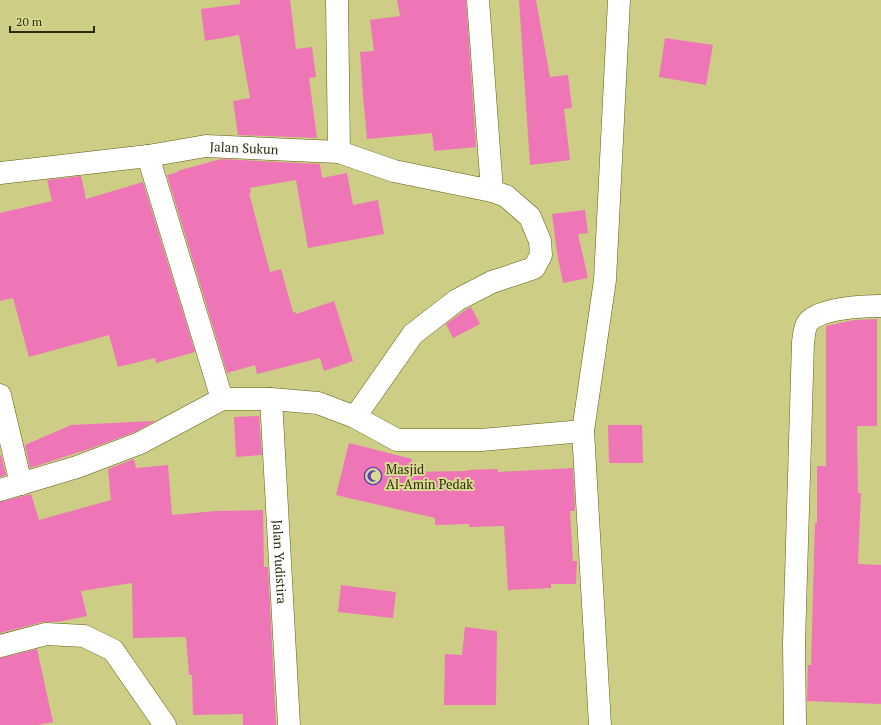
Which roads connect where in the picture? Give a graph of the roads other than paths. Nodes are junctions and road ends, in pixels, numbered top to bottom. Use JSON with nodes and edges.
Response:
{"nodes":[{"id":1,"x":336,"y":0,"type":"edge"},
{"id":2,"x":478,"y":0,"type":"edge"},
{"id":3,"x":619,"y":0,"type":"edge"},
{"id":4,"x":339,"y":152,"type":"junction"},
{"id":5,"x":148,"y":156,"type":"junction"},
{"id":6,"x":0,"y":173,"type":"edge"},
{"id":7,"x":492,"y":191,"type":"junction"},
{"id":8,"x":881,"y":306,"type":"edge"},
{"id":9,"x":0,"y":395,"type":"edge"},
{"id":10,"x":222,"y":399,"type":"junction"},
{"id":11,"x":271,"y":400,"type":"junction"},
{"id":12,"x":355,"y":417,"type":"junction"},
{"id":13,"x":583,"y":431,"type":"junction"},
{"id":14,"x":21,"y":484,"type":"junction"},
{"id":15,"x":0,"y":490,"type":"edge"},
{"id":16,"x":0,"y":646,"type":"edge"},
{"id":17,"x":165,"y":725,"type":"edge"},
{"id":18,"x":289,"y":725,"type":"edge"},
{"id":19,"x":600,"y":725,"type":"edge"},
{"id":20,"x":795,"y":725,"type":"edge"}],
"edges":[{"from":1,"to":4,"type":"street"},
{"from":2,"to":7,"type":"street"},
{"from":3,"to":13,"type":"street"},
{"from":4,"to":5,"type":"street","name":"Jalan Sukun"},
{"from":4,"to":7,"type":"street","name":"Jalan Sukun"},
{"from":5,"to":6,"type":"street","name":"Jalan Sukun"},
{"from":5,"to":10,"type":"street"},
{"from":7,"to":12,"type":"street","name":"Jalan Sukun"},
{"from":8,"to":20,"type":"street"},
{"from":9,"to":14,"type":"street"},
{"from":10,"to":11,"type":"street"},
{"from":10,"to":14,"type":"street"},
{"from":11,"to":12,"type":"street"},
{"from":11,"to":18,"type":"street","name":"Jalan Yudistira"},
{"from":12,"to":13,"type":"street"},
{"from":13,"to":19,"type":"street"},
{"from":14,"to":15,"type":"street"},
{"from":16,"to":17,"type":"street"}]}
